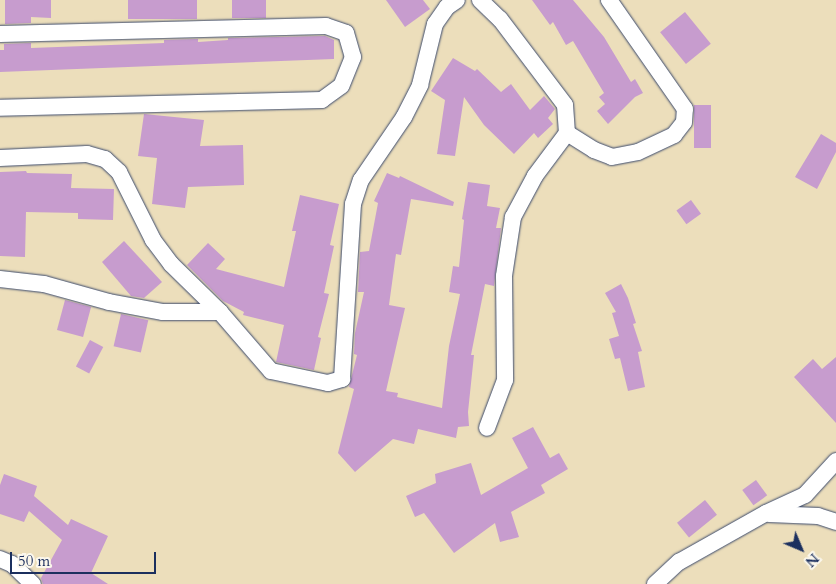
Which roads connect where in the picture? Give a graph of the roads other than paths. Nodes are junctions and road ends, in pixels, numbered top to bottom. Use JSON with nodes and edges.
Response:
{"nodes":[{"id":1,"x":457,"y":0,"type":"edge"},
{"id":2,"x":480,"y":0,"type":"edge"},
{"id":3,"x":609,"y":0,"type":"edge"},
{"id":4,"x":0,"y":34,"type":"edge"},
{"id":5,"x":0,"y":108,"type":"edge"},
{"id":6,"x":566,"y":133,"type":"junction"},
{"id":7,"x":0,"y":158,"type":"edge"},
{"id":8,"x":0,"y":279,"type":"edge"},
{"id":9,"x":220,"y":312,"type":"junction"},
{"id":10,"x":487,"y":428,"type":"dead end"},
{"id":11,"x":836,"y":461,"type":"edge"},
{"id":12,"x":766,"y":514,"type":"junction"},
{"id":13,"x":836,"y":522,"type":"edge"},
{"id":14,"x":0,"y":559,"type":"edge"},
{"id":15,"x":33,"y":584,"type":"edge"},
{"id":16,"x":656,"y":584,"type":"edge"}],
"edges":[{"from":1,"to":9,"type":"street"},
{"from":2,"to":6,"type":"street"},
{"from":3,"to":6,"type":"street"},
{"from":4,"to":5,"type":"street"},
{"from":6,"to":10,"type":"street"},
{"from":7,"to":9,"type":"street"},
{"from":8,"to":9,"type":"street"},
{"from":11,"to":12,"type":"street"},
{"from":12,"to":13,"type":"street"},
{"from":12,"to":16,"type":"street"},
{"from":14,"to":15,"type":"street"}]}
